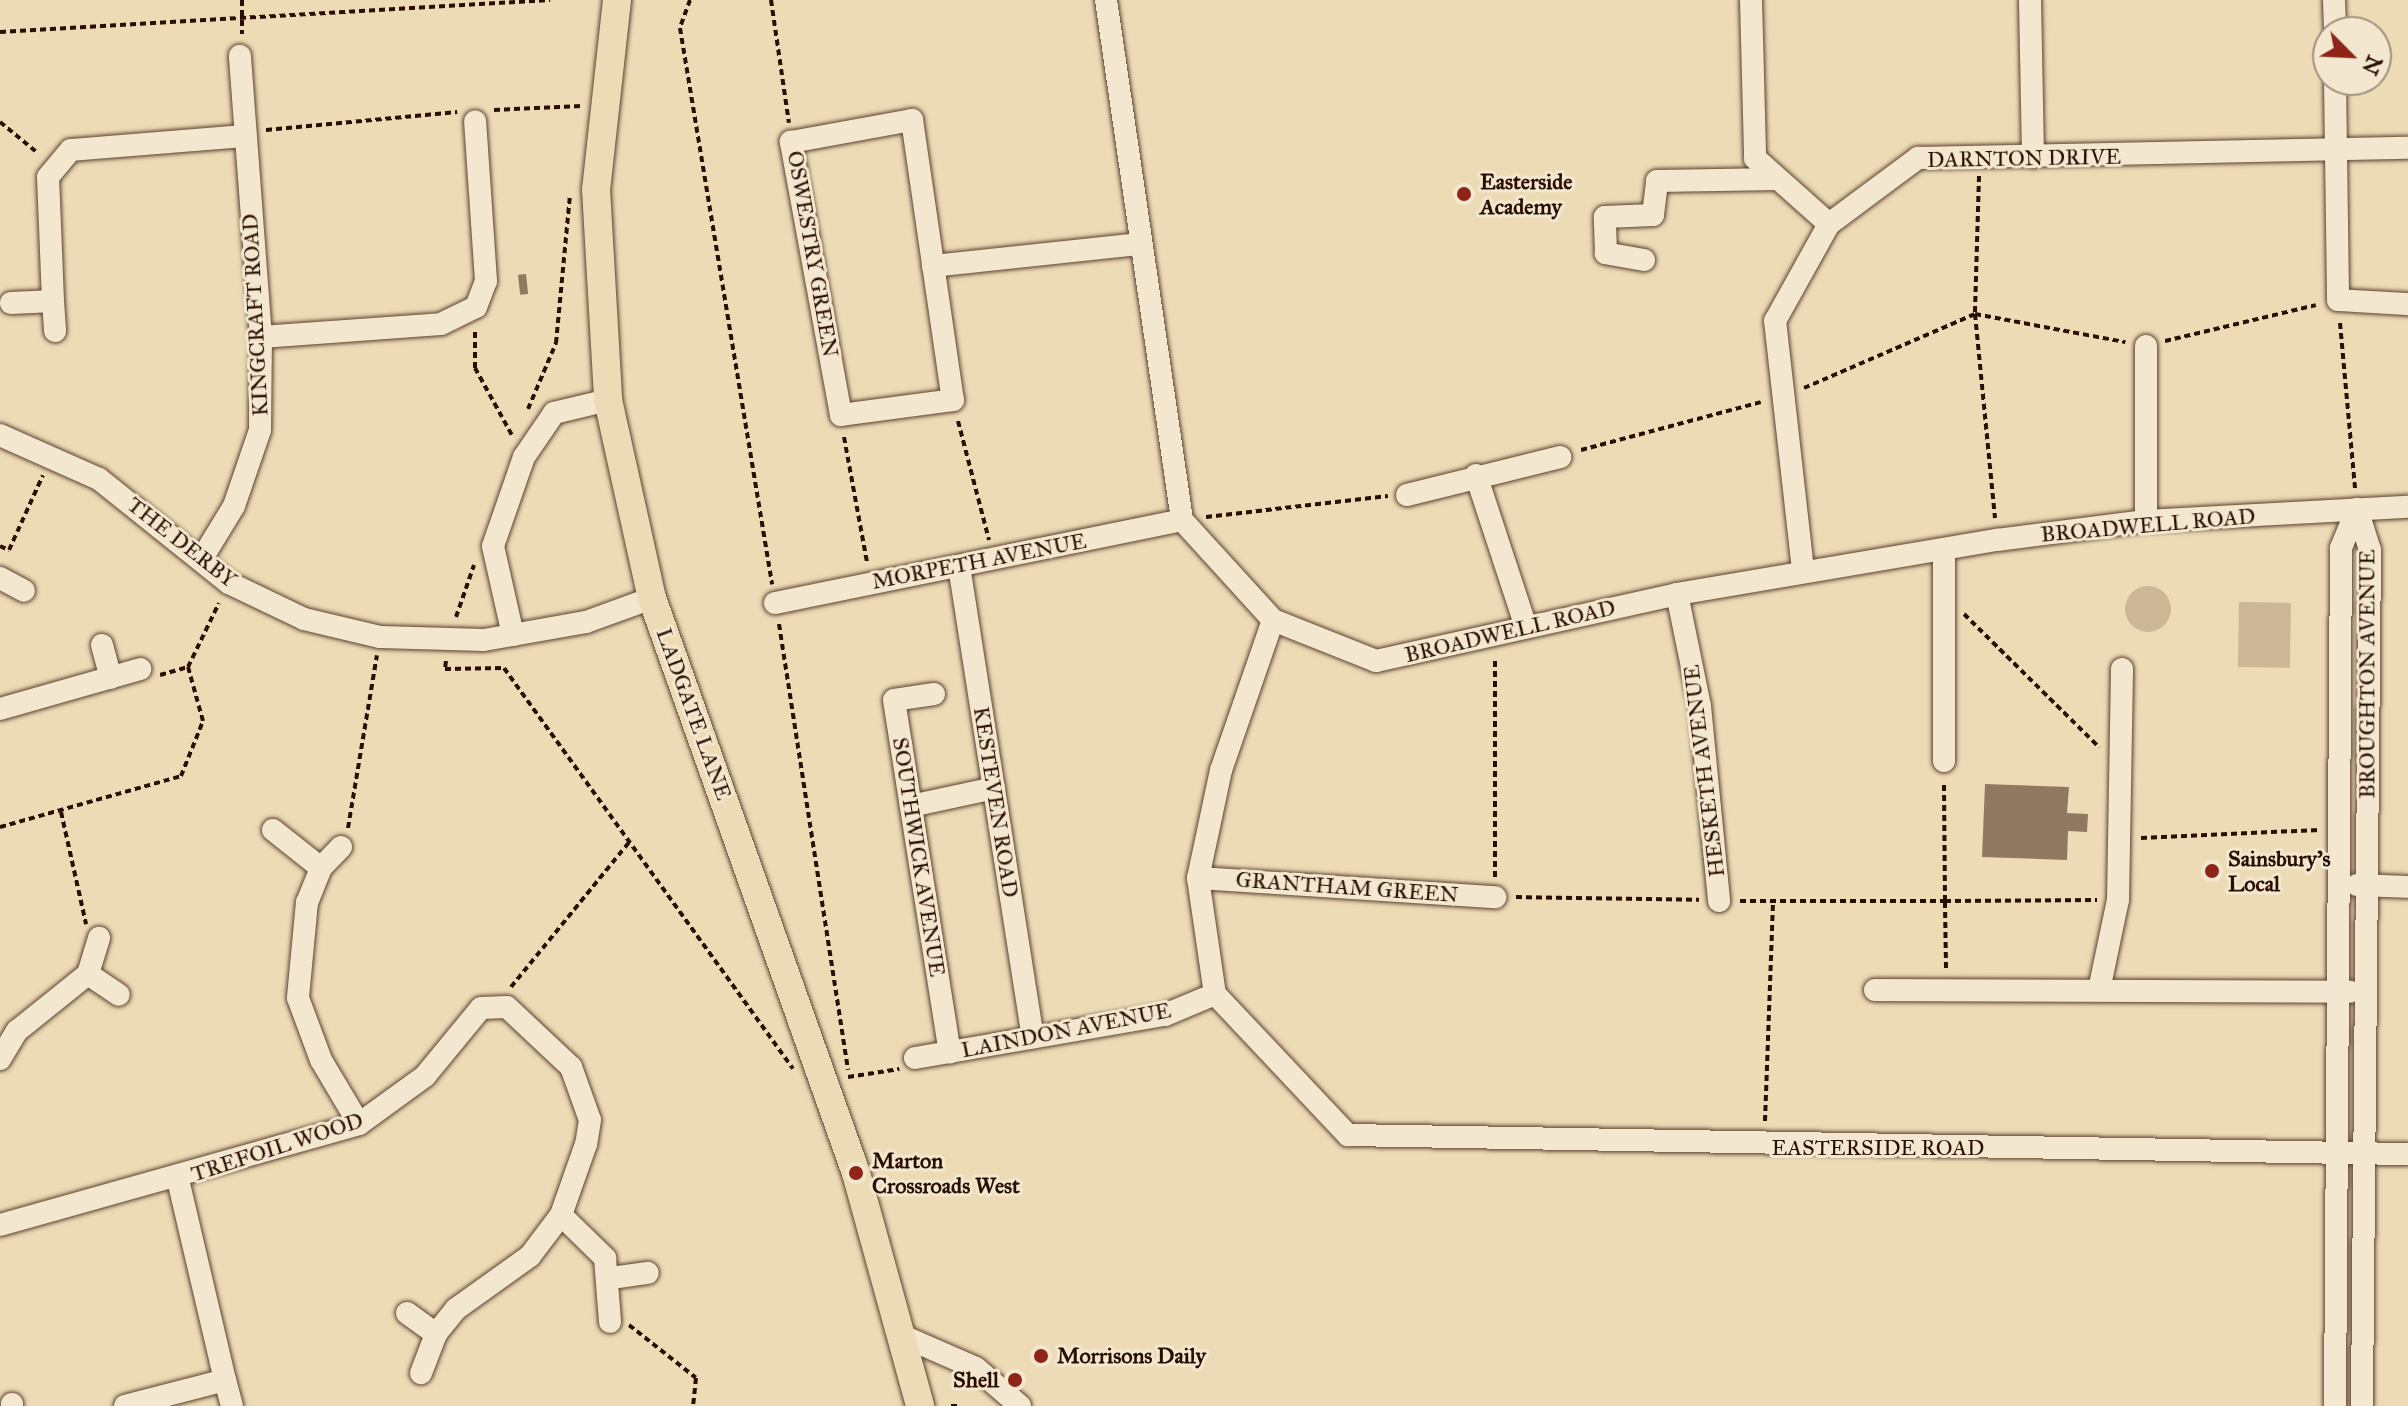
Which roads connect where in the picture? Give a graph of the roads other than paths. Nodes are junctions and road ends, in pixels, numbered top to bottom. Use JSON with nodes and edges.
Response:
{"nodes":[{"id":1,"x":617,"y":0,"type":"edge"},
{"id":2,"x":1106,"y":0,"type":"edge"},
{"id":3,"x":1751,"y":0,"type":"edge"},
{"id":4,"x":2030,"y":0,"type":"edge"},
{"id":5,"x":240,"y":56,"type":"road end"},
{"id":6,"x":2335,"y":96,"type":"edge"},
{"id":7,"x":475,"y":116,"type":"road end"},
{"id":8,"x":244,"y":134,"type":"junction"},
{"id":9,"x":2408,"y":148,"type":"edge"},
{"id":10,"x":2335,"y":152,"type":"junction"},
{"id":11,"x":2033,"y":157,"type":"junction"},
{"id":12,"x":1778,"y":179,"type":"junction"},
{"id":13,"x":1829,"y":224,"type":"junction"},
{"id":14,"x":1139,"y":244,"type":"junction"},
{"id":15,"x":1644,"y":260,"type":"dead end"},
{"id":16,"x":933,"y":266,"type":"junction"},
{"id":17,"x":53,"y":301,"type":"junction"},
{"id":18,"x":11,"y":303,"type":"dead end"},
{"id":19,"x":2408,"y":304,"type":"edge"},
{"id":20,"x":55,"y":331,"type":"dead end"},
{"id":21,"x":261,"y":337,"type":"junction"},
{"id":22,"x":2146,"y":346,"type":"road end"},
{"id":23,"x":608,"y":400,"type":"junction"},
{"id":24,"x":0,"y":435,"type":"edge"},
{"id":25,"x":1560,"y":457,"type":"road end"},
{"id":26,"x":1476,"y":475,"type":"junction"},
{"id":27,"x":1407,"y":495,"type":"road end"},
{"id":28,"x":2408,"y":507,"type":"edge"},
{"id":29,"x":2357,"y":509,"type":"junction"},
{"id":30,"x":1182,"y":520,"type":"junction"},
{"id":31,"x":2146,"y":521,"type":"junction"},
{"id":32,"x":1944,"y":553,"type":"junction"},
{"id":33,"x":201,"y":560,"type":"junction"},
{"id":34,"x":959,"y":566,"type":"junction"},
{"id":35,"x":1803,"y":570,"type":"junction"},
{"id":36,"x":0,"y":578,"type":"edge"},
{"id":37,"x":24,"y":591,"type":"dead end"},
{"id":38,"x":1677,"y":594,"type":"junction"},
{"id":39,"x":652,"y":598,"type":"junction"},
{"id":40,"x":775,"y":603,"type":"road end"},
{"id":41,"x":1273,"y":620,"type":"junction"},
{"id":42,"x":1526,"y":627,"type":"junction"},
{"id":43,"x":513,"y":635,"type":"junction"},
{"id":44,"x":102,"y":645,"type":"dead end"},
{"id":45,"x":140,"y":669,"type":"dead end"},
{"id":46,"x":2122,"y":669,"type":"dead end"},
{"id":47,"x":111,"y":678,"type":"junction"},
{"id":48,"x":934,"y":694,"type":"dead end"},
{"id":49,"x":0,"y":709,"type":"edge"},
{"id":50,"x":1944,"y":761,"type":"road end"},
{"id":51,"x":994,"y":788,"type":"junction"},
{"id":52,"x":911,"y":806,"type":"junction"},
{"id":53,"x":273,"y":830,"type":"dead end"},
{"id":54,"x":341,"y":847,"type":"road end"},
{"id":55,"x":321,"y":868,"type":"junction"},
{"id":56,"x":1198,"y":878,"type":"junction"},
{"id":57,"x":2338,"y":885,"type":"junction"},
{"id":58,"x":2369,"y":885,"type":"junction"},
{"id":59,"x":2408,"y":887,"type":"edge"},
{"id":60,"x":1495,"y":897,"type":"road end"},
{"id":61,"x":1719,"y":901,"type":"road end"},
{"id":62,"x":99,"y":938,"type":"road end"},
{"id":63,"x":88,"y":974,"type":"junction"},
{"id":64,"x":1875,"y":990,"type":"dead end"},
{"id":65,"x":2099,"y":990,"type":"junction"},
{"id":66,"x":2365,"y":990,"type":"junction"},
{"id":67,"x":2335,"y":993,"type":"junction"},
{"id":68,"x":1215,"y":994,"type":"junction"},
{"id":69,"x":119,"y":995,"type":"dead end"},
{"id":70,"x":1033,"y":1037,"type":"junction"},
{"id":71,"x":2,"y":1048,"type":"edge"},
{"id":72,"x":950,"y":1053,"type":"junction"},
{"id":73,"x":915,"y":1058,"type":"road end"},
{"id":74,"x":359,"y":1124,"type":"junction"},
{"id":75,"x":2336,"y":1151,"type":"junction"},
{"id":76,"x":2366,"y":1151,"type":"junction"},
{"id":77,"x":2408,"y":1154,"type":"edge"},
{"id":78,"x":178,"y":1180,"type":"junction"},
{"id":79,"x":561,"y":1215,"type":"junction"},
{"id":80,"x":0,"y":1225,"type":"edge"},
{"id":81,"x":648,"y":1273,"type":"dead end"},
{"id":82,"x":611,"y":1278,"type":"junction"},
{"id":83,"x":407,"y":1313,"type":"dead end"},
{"id":84,"x":610,"y":1322,"type":"road end"},
{"id":85,"x":436,"y":1334,"type":"junction"},
{"id":86,"x":905,"y":1337,"type":"junction"},
{"id":87,"x":421,"y":1373,"type":"dead end"},
{"id":88,"x":225,"y":1380,"type":"junction"},
{"id":89,"x":125,"y":1406,"type":"edge"},
{"id":90,"x":232,"y":1406,"type":"edge"},
{"id":91,"x":920,"y":1406,"type":"edge"},
{"id":92,"x":1020,"y":1406,"type":"edge"},
{"id":93,"x":2335,"y":1406,"type":"edge"},
{"id":94,"x":2362,"y":1406,"type":"edge"}],
"edges":[{"from":1,"to":23,"type":"main road","name":"LADGATE LANE"},
{"from":2,"to":14,"type":"street"},
{"from":3,"to":12,"type":"street"},
{"from":4,"to":11,"type":"street"},
{"from":5,"to":8,"type":"street","name":"KINGCRAFT ROAD"},
{"from":6,"to":10,"type":"street"},
{"from":7,"to":21,"type":"street"},
{"from":8,"to":17,"type":"street"},
{"from":8,"to":21,"type":"street","name":"KINGCRAFT ROAD"},
{"from":9,"to":10,"type":"street","name":"DARNTON DRIVE"},
{"from":10,"to":11,"type":"street","name":"DARNTON DRIVE"},
{"from":10,"to":19,"type":"street"},
{"from":11,"to":13,"type":"street","name":"DARNTON DRIVE"},
{"from":12,"to":13,"type":"street"},
{"from":12,"to":15,"type":"street"},
{"from":13,"to":35,"type":"street","name":"DARNTON DRIVE"},
{"from":14,"to":16,"type":"street"},
{"from":14,"to":30,"type":"street"},
{"from":16,"to":16,"type":"street","name":"OSWESTRY GREEN"},
{"from":17,"to":18,"type":"street"},
{"from":17,"to":20,"type":"street"},
{"from":21,"to":33,"type":"street","name":"KINGCRAFT ROAD"},
{"from":22,"to":31,"type":"street"},
{"from":23,"to":39,"type":"main road","name":"LADGATE LANE"},
{"from":23,"to":43,"type":"street"},
{"from":24,"to":33,"type":"street","name":"THE DERBY"},
{"from":25,"to":26,"type":"street"},
{"from":26,"to":27,"type":"street"},
{"from":26,"to":42,"type":"street"},
{"from":28,"to":29,"type":"street","name":"BROADWELL ROAD"},
{"from":29,"to":31,"type":"street","name":"BROADWELL ROAD"},
{"from":29,"to":57,"type":"street","name":"BROUGHTON AVENUE"},
{"from":29,"to":58,"type":"street","name":"BROUGHTON AVENUE"},
{"from":30,"to":34,"type":"street","name":"MORPETH AVENUE"},
{"from":30,"to":41,"type":"street","name":"BROADWELL ROAD"},
{"from":31,"to":32,"type":"street","name":"BROADWELL ROAD"},
{"from":32,"to":35,"type":"street","name":"BROADWELL ROAD"},
{"from":32,"to":50,"type":"street"},
{"from":33,"to":43,"type":"street","name":"THE DERBY"},
{"from":34,"to":40,"type":"street","name":"MORPETH AVENUE"},
{"from":34,"to":51,"type":"street","name":"KESTEVEN ROAD"},
{"from":35,"to":38,"type":"street","name":"BROADWELL ROAD"},
{"from":36,"to":37,"type":"street"},
{"from":38,"to":42,"type":"street","name":"BROADWELL ROAD"},
{"from":38,"to":61,"type":"street","name":"HESKETH AVENUE"},
{"from":39,"to":43,"type":"street","name":"THE DERBY"},
{"from":39,"to":86,"type":"main road","name":"LADGATE LANE"},
{"from":41,"to":42,"type":"street","name":"BROADWELL ROAD"},
{"from":41,"to":56,"type":"street"},
{"from":44,"to":47,"type":"street"},
{"from":45,"to":47,"type":"street"},
{"from":46,"to":65,"type":"street"},
{"from":47,"to":49,"type":"street"},
{"from":48,"to":52,"type":"street","name":"SOUTHWICK AVENUE"},
{"from":51,"to":52,"type":"street"},
{"from":51,"to":70,"type":"street","name":"KESTEVEN ROAD"},
{"from":52,"to":72,"type":"street","name":"SOUTHWICK AVENUE"},
{"from":53,"to":55,"type":"street"},
{"from":54,"to":55,"type":"street"},
{"from":55,"to":74,"type":"street"},
{"from":56,"to":60,"type":"street","name":"GRANTHAM GREEN"},
{"from":56,"to":68,"type":"street"},
{"from":57,"to":58,"type":"street"},
{"from":57,"to":67,"type":"street","name":"BROUGHTON AVENUE"},
{"from":58,"to":59,"type":"street"},
{"from":58,"to":66,"type":"street","name":"BROUGHTON AVENUE"},
{"from":62,"to":63,"type":"street"},
{"from":63,"to":69,"type":"street"},
{"from":63,"to":71,"type":"street"},
{"from":64,"to":65,"type":"street"},
{"from":65,"to":67,"type":"street"},
{"from":66,"to":67,"type":"street"},
{"from":66,"to":76,"type":"street","name":"BROUGHTON AVENUE"},
{"from":67,"to":75,"type":"street","name":"BROUGHTON AVENUE"},
{"from":68,"to":70,"type":"street","name":"LAINDON AVENUE"},
{"from":68,"to":75,"type":"street","name":"EASTERSIDE ROAD"},
{"from":70,"to":72,"type":"street","name":"LAINDON AVENUE"},
{"from":72,"to":73,"type":"street","name":"LAINDON AVENUE"},
{"from":74,"to":78,"type":"street","name":"TREFOIL WOOD"},
{"from":74,"to":79,"type":"street","name":"TREFOIL WOOD"},
{"from":75,"to":76,"type":"street","name":"EASTERSIDE ROAD"},
{"from":75,"to":93,"type":"street","name":"BROUGHTON AVENUE"},
{"from":76,"to":77,"type":"street","name":"EASTERSIDE ROAD"},
{"from":76,"to":94,"type":"street","name":"BROUGHTON AVENUE"},
{"from":78,"to":80,"type":"street","name":"TREFOIL WOOD"},
{"from":78,"to":88,"type":"street"},
{"from":79,"to":82,"type":"street"},
{"from":79,"to":85,"type":"street"},
{"from":81,"to":82,"type":"street"},
{"from":82,"to":84,"type":"street"},
{"from":83,"to":85,"type":"street"},
{"from":85,"to":87,"type":"street"},
{"from":86,"to":91,"type":"main road","name":"LADGATE LANE"},
{"from":86,"to":92,"type":"street"},
{"from":88,"to":89,"type":"street"},
{"from":88,"to":90,"type":"street"}]}
